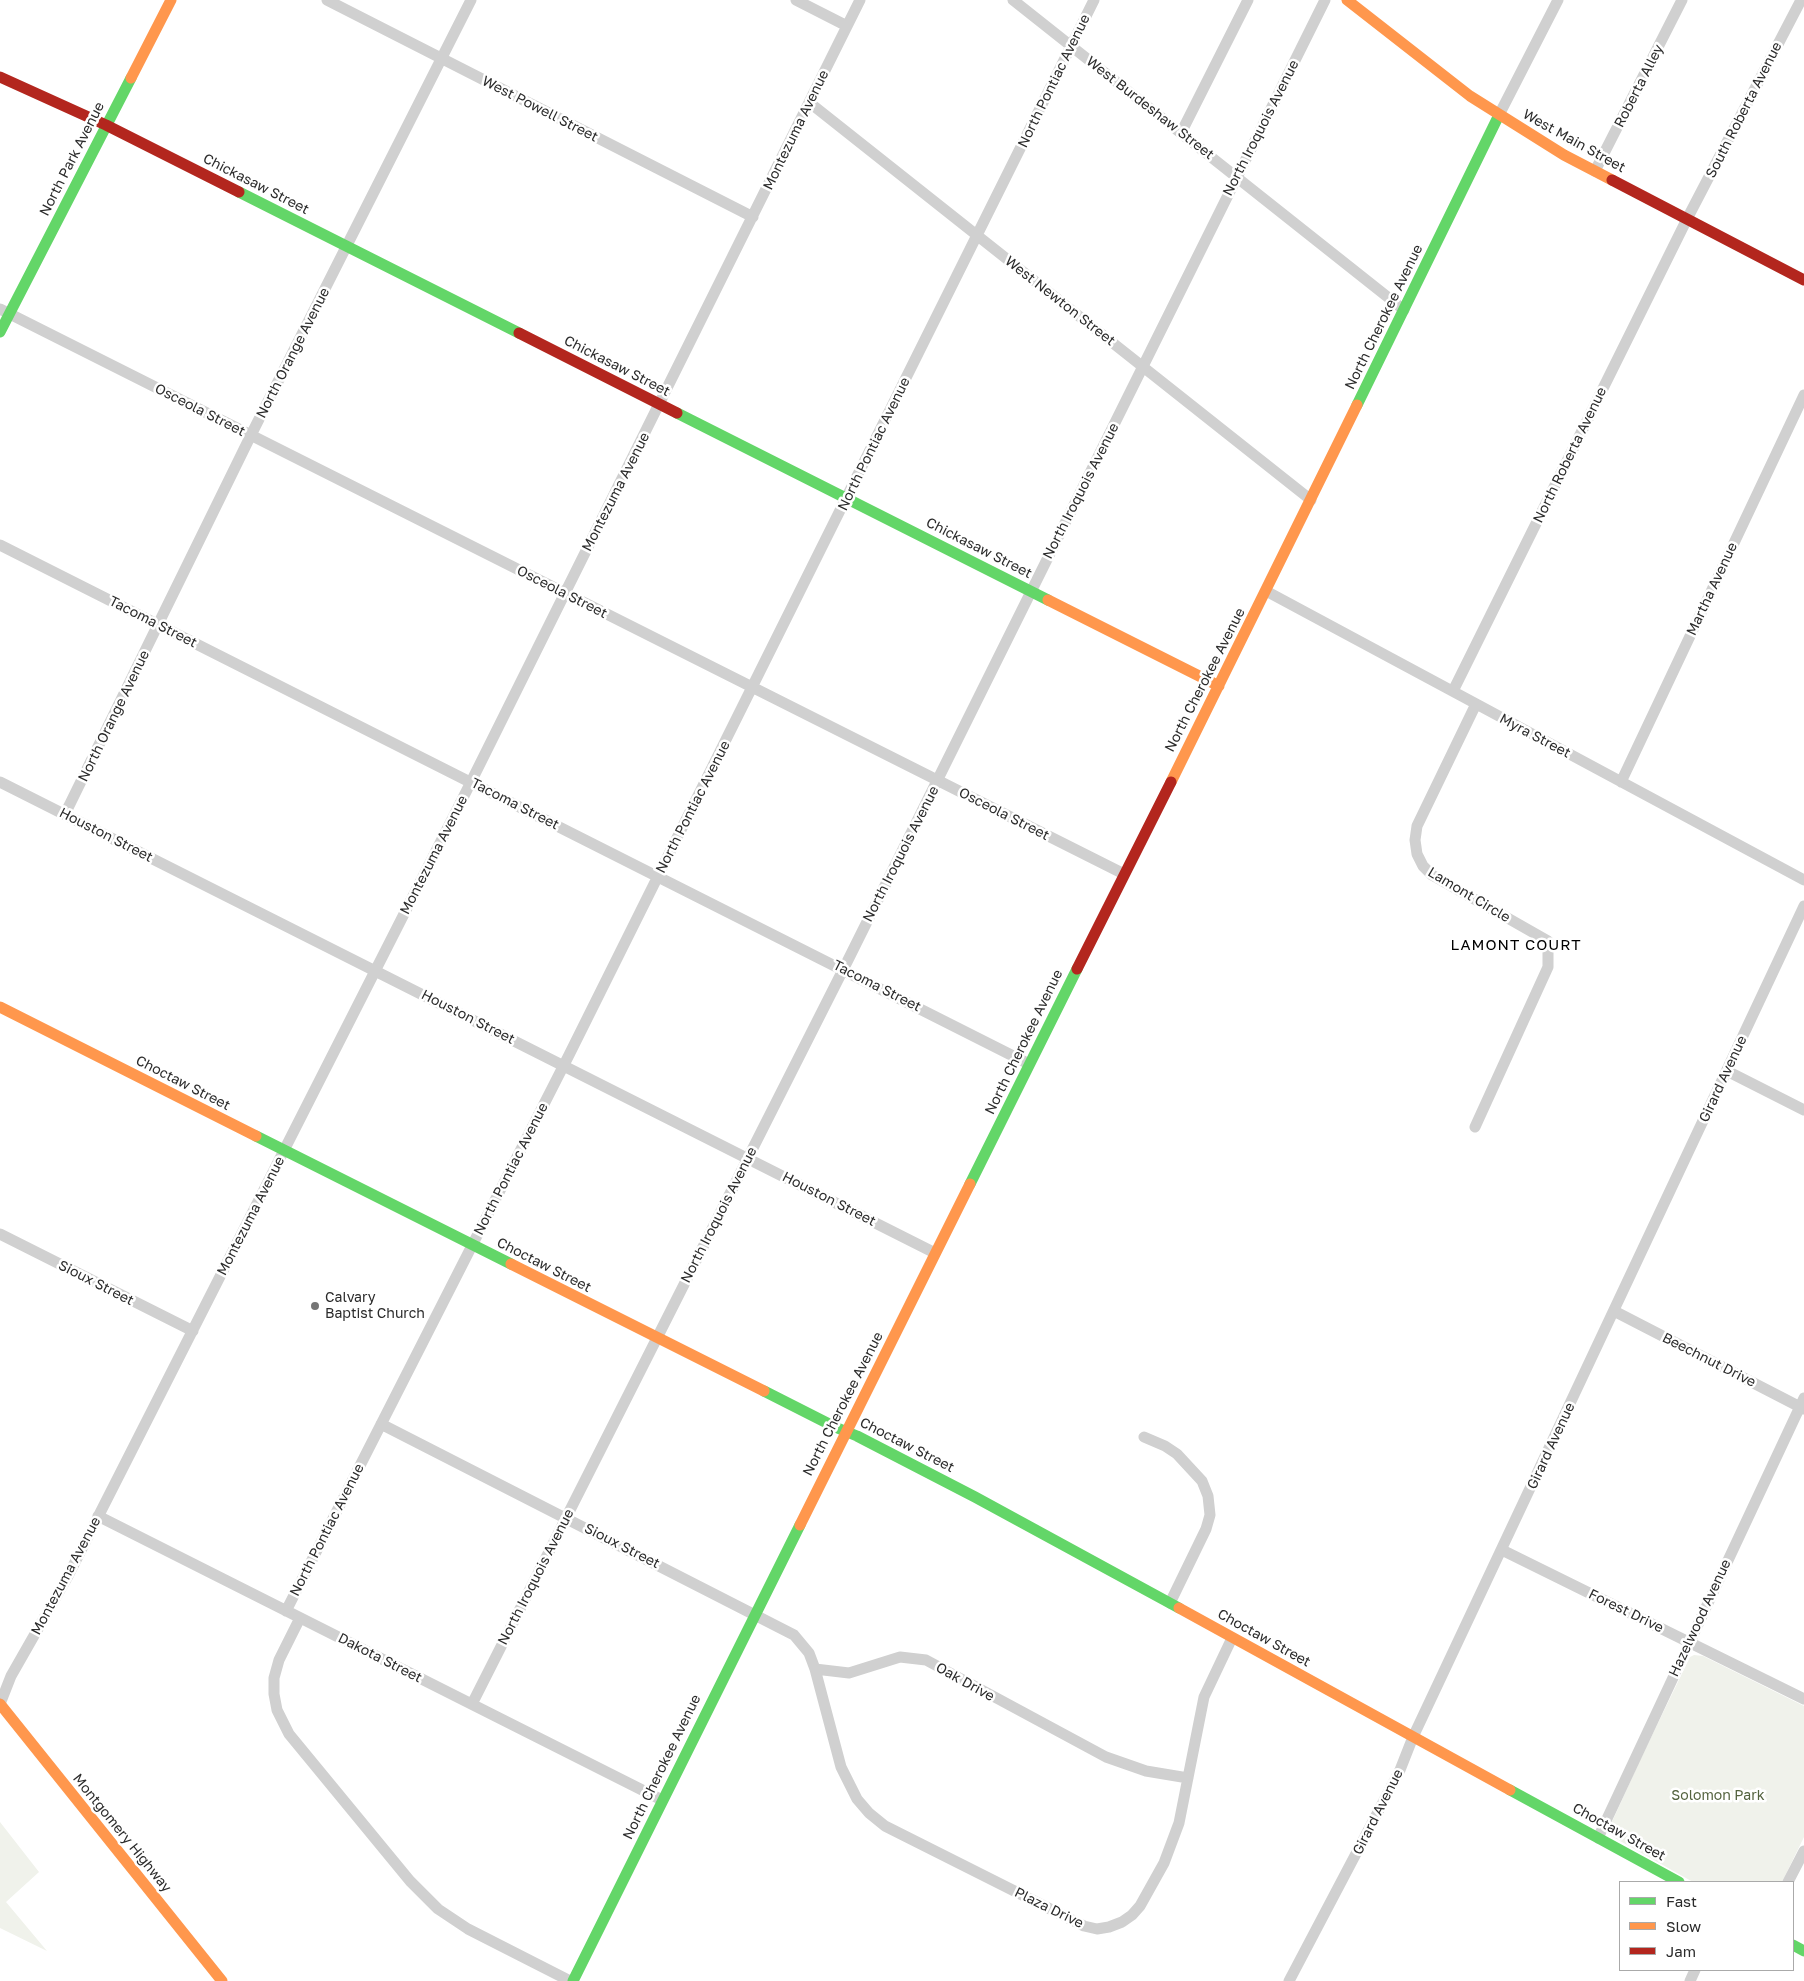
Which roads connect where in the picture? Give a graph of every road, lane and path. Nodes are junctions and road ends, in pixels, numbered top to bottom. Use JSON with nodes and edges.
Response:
{"nodes":[{"id":1,"x":170,"y":0,"type":"edge"},
{"id":2,"x":327,"y":0,"type":"edge"},
{"id":3,"x":472,"y":0,"type":"edge"},
{"id":4,"x":796,"y":0,"type":"edge"},
{"id":5,"x":860,"y":0,"type":"edge"},
{"id":6,"x":1013,"y":0,"type":"edge"},
{"id":7,"x":1094,"y":0,"type":"edge"},
{"id":8,"x":1248,"y":0,"type":"edge"},
{"id":9,"x":1325,"y":0,"type":"edge"},
{"id":10,"x":1347,"y":0,"type":"edge"},
{"id":11,"x":1558,"y":0,"type":"edge"},
{"id":12,"x":1682,"y":0,"type":"edge"},
{"id":13,"x":1801,"y":0,"type":"edge"},
{"id":14,"x":847,"y":26,"type":"junction"},
{"id":15,"x":1071,"y":46,"type":"junction"},
{"id":16,"x":442,"y":59,"type":"junction"},
{"id":17,"x":0,"y":77,"type":"edge"},
{"id":18,"x":810,"y":103,"type":"junction"},
{"id":19,"x":1499,"y":115,"type":"junction"},
{"id":20,"x":106,"y":125,"type":"junction"},
{"id":21,"x":1181,"y":133,"type":"junction"},
{"id":22,"x":1595,"y":171,"type":"junction"},
{"id":23,"x":1237,"y":177,"type":"junction"},
{"id":24,"x":753,"y":217,"type":"junction"},
{"id":25,"x":1687,"y":220,"type":"junction"},
{"id":26,"x":977,"y":236,"type":"junction"},
{"id":27,"x":347,"y":247,"type":"junction"},
{"id":28,"x":1804,"y":280,"type":"edge"},
{"id":29,"x":1404,"y":310,"type":"junction"},
{"id":30,"x":5,"y":311,"type":"edge"},
{"id":31,"x":0,"y":332,"type":"edge"},
{"id":32,"x":1143,"y":367,"type":"junction"},
{"id":33,"x":1804,"y":395,"type":"edge"},
{"id":34,"x":660,"y":404,"type":"junction"},
{"id":35,"x":251,"y":435,"type":"junction"},
{"id":36,"x":847,"y":498,"type":"junction"},
{"id":37,"x":1311,"y":500,"type":"junction"},
{"id":38,"x":0,"y":544,"type":"edge"},
{"id":39,"x":1031,"y":591,"type":"junction"},
{"id":40,"x":1266,"y":591,"type":"junction"},
{"id":41,"x":565,"y":593,"type":"junction"},
{"id":42,"x":158,"y":625,"type":"junction"},
{"id":43,"x":1219,"y":686,"type":"junction"},
{"id":44,"x":753,"y":688,"type":"junction"},
{"id":45,"x":1453,"y":691,"type":"junction"},
{"id":46,"x":1476,"y":704,"type":"junction"},
{"id":47,"x":938,"y":780,"type":"junction"},
{"id":48,"x":0,"y":782,"type":"edge"},
{"id":49,"x":472,"y":782,"type":"junction"},
{"id":50,"x":1621,"y":782,"type":"junction"},
{"id":51,"x":65,"y":814,"type":"junction"},
{"id":52,"x":1124,"y":874,"type":"junction"},
{"id":53,"x":658,"y":876,"type":"junction"},
{"id":54,"x":1804,"y":880,"type":"edge"},
{"id":55,"x":1804,"y":906,"type":"edge"},
{"id":56,"x":844,"y":969,"type":"junction"},
{"id":57,"x":376,"y":970,"type":"junction"},
{"id":58,"x":0,"y":1008,"type":"edge"},
{"id":59,"x":1029,"y":1064,"type":"junction"},
{"id":60,"x":564,"y":1065,"type":"junction"},
{"id":61,"x":1727,"y":1070,"type":"junction"},
{"id":62,"x":1804,"y":1110,"type":"edge"},
{"id":63,"x":1475,"y":1127,"type":"dead end"},
{"id":64,"x":284,"y":1151,"type":"junction"},
{"id":65,"x":748,"y":1158,"type":"junction"},
{"id":66,"x":0,"y":1234,"type":"edge"},
{"id":67,"x":472,"y":1245,"type":"junction"},
{"id":68,"x":935,"y":1253,"type":"junction"},
{"id":69,"x":1614,"y":1311,"type":"junction"},
{"id":70,"x":193,"y":1331,"type":"junction"},
{"id":71,"x":657,"y":1338,"type":"junction"},
{"id":72,"x":1803,"y":1404,"type":"edge"},
{"id":73,"x":381,"y":1424,"type":"junction"},
{"id":74,"x":846,"y":1431,"type":"junction"},
{"id":75,"x":1144,"y":1437,"type":"dead end"},
{"id":76,"x":98,"y":1516,"type":"junction"},
{"id":77,"x":566,"y":1517,"type":"junction"},
{"id":78,"x":1502,"y":1550,"type":"junction"},
{"id":79,"x":1170,"y":1603,"type":"junction"},
{"id":80,"x":286,"y":1610,"type":"junction"},
{"id":81,"x":755,"y":1614,"type":"junction"},
{"id":82,"x":300,"y":1618,"type":"junction"},
{"id":83,"x":1232,"y":1638,"type":"junction"},
{"id":84,"x":1689,"y":1642,"type":"junction"},
{"id":85,"x":815,"y":1669,"type":"junction"},
{"id":86,"x":1804,"y":1699,"type":"edge"},
{"id":87,"x":0,"y":1704,"type":"edge"},
{"id":88,"x":472,"y":1704,"type":"junction"},
{"id":89,"x":1413,"y":1737,"type":"junction"},
{"id":90,"x":1188,"y":1778,"type":"junction"},
{"id":91,"x":662,"y":1800,"type":"junction"},
{"id":92,"x":1598,"y":1838,"type":"junction"},
{"id":93,"x":1804,"y":1851,"type":"edge"},
{"id":94,"x":1677,"y":1881,"type":"edge"},
{"id":95,"x":1789,"y":1881,"type":"edge"},
{"id":96,"x":222,"y":1981,"type":"edge"},
{"id":97,"x":571,"y":1981,"type":"edge"},
{"id":98,"x":1289,"y":1981,"type":"edge"}],
"edges":[{"from":1,"to":20,"type":"street","name":"North Park Avenue"},
{"from":2,"to":16,"type":"street","name":"West Powell Street"},
{"from":3,"to":16,"type":"street","name":"North Orange Avenue"},
{"from":4,"to":14,"type":"street"},
{"from":5,"to":14,"type":"street","name":"Montezuma Avenue"},
{"from":6,"to":15,"type":"street","name":"West Burdeshaw Street"},
{"from":7,"to":15,"type":"street","name":"North Pontiac Avenue"},
{"from":8,"to":21,"type":"street"},
{"from":9,"to":23,"type":"street","name":"North Iroquois Avenue"},
{"from":10,"to":19,"type":"street","name":"West Main Street"},
{"from":11,"to":19,"type":"street"},
{"from":12,"to":22,"type":"street","name":"Roberta Alley"},
{"from":13,"to":25,"type":"street","name":"South Roberta Avenue"},
{"from":14,"to":18,"type":"street","name":"Montezuma Avenue"},
{"from":15,"to":21,"type":"street","name":"West Burdeshaw Street"},
{"from":15,"to":26,"type":"street","name":"North Pontiac Avenue"},
{"from":16,"to":24,"type":"street","name":"West Powell Street"},
{"from":16,"to":27,"type":"street","name":"North Orange Avenue"},
{"from":17,"to":20,"type":"street","name":"Chickasaw Street"},
{"from":18,"to":24,"type":"street","name":"Montezuma Avenue"},
{"from":18,"to":26,"type":"street","name":"West Newton Street"},
{"from":19,"to":22,"type":"street","name":"West Main Street"},
{"from":19,"to":29,"type":"street","name":"North Cherokee Avenue"},
{"from":20,"to":27,"type":"street","name":"Chickasaw Street"},
{"from":20,"to":30,"type":"street","name":"North Park Avenue"},
{"from":21,"to":23,"type":"street","name":"West Burdeshaw Street"},
{"from":22,"to":25,"type":"street","name":"West Main Street"},
{"from":23,"to":29,"type":"street","name":"West Burdeshaw Street"},
{"from":23,"to":32,"type":"street","name":"North Iroquois Avenue"},
{"from":24,"to":34,"type":"street","name":"Montezuma Avenue"},
{"from":25,"to":28,"type":"street","name":"West Main Street"},
{"from":25,"to":45,"type":"street","name":"North Roberta Avenue"},
{"from":26,"to":32,"type":"street","name":"West Newton Street"},
{"from":26,"to":36,"type":"street","name":"North Pontiac Avenue"},
{"from":27,"to":34,"type":"street","name":"Chickasaw Street"},
{"from":27,"to":35,"type":"street","name":"North Orange Avenue"},
{"from":29,"to":37,"type":"street","name":"North Cherokee Avenue"},
{"from":30,"to":31,"type":"street","name":"North Park Avenue"},
{"from":30,"to":35,"type":"street","name":"Osceola Street"},
{"from":32,"to":37,"type":"street","name":"West Newton Street"},
{"from":32,"to":39,"type":"street","name":"North Iroquois Avenue"},
{"from":33,"to":50,"type":"street","name":"Martha Avenue"},
{"from":34,"to":36,"type":"street","name":"Chickasaw Street"},
{"from":34,"to":41,"type":"street","name":"Montezuma Avenue"},
{"from":35,"to":41,"type":"street","name":"Osceola Street"},
{"from":35,"to":42,"type":"street","name":"North Orange Avenue"},
{"from":36,"to":39,"type":"street","name":"Chickasaw Street"},
{"from":36,"to":44,"type":"street","name":"North Pontiac Avenue"},
{"from":37,"to":40,"type":"street","name":"North Cherokee Avenue"},
{"from":38,"to":42,"type":"street","name":"Tacoma Street"},
{"from":39,"to":43,"type":"street","name":"Chickasaw Street"},
{"from":39,"to":47,"type":"street","name":"North Iroquois Avenue"},
{"from":40,"to":43,"type":"street","name":"North Cherokee Avenue"},
{"from":40,"to":45,"type":"street","name":"Myra Street"},
{"from":41,"to":44,"type":"street","name":"Osceola Street"},
{"from":41,"to":49,"type":"street","name":"Montezuma Avenue"},
{"from":42,"to":49,"type":"street","name":"Tacoma Street"},
{"from":42,"to":51,"type":"street","name":"North Orange Avenue"},
{"from":43,"to":52,"type":"street","name":"North Cherokee Avenue"},
{"from":44,"to":47,"type":"street","name":"Osceola Street"},
{"from":44,"to":53,"type":"street","name":"North Pontiac Avenue"},
{"from":45,"to":46,"type":"street","name":"Myra Street"},
{"from":46,"to":50,"type":"street","name":"Myra Street"},
{"from":46,"to":63,"type":"street","name":"Lamont Circle"},
{"from":47,"to":52,"type":"street","name":"Osceola Street"},
{"from":47,"to":56,"type":"street","name":"North Iroquois Avenue"},
{"from":48,"to":51,"type":"street","name":"Houston Street"},
{"from":49,"to":53,"type":"street","name":"Tacoma Street"},
{"from":49,"to":57,"type":"street","name":"Montezuma Avenue"},
{"from":50,"to":54,"type":"street","name":"Myra Street"},
{"from":51,"to":57,"type":"street","name":"Houston Street"},
{"from":52,"to":59,"type":"street","name":"North Cherokee Avenue"},
{"from":53,"to":56,"type":"street","name":"Tacoma Street"},
{"from":53,"to":60,"type":"street","name":"North Pontiac Avenue"},
{"from":55,"to":61,"type":"street","name":"Girard Avenue"},
{"from":56,"to":59,"type":"street","name":"Tacoma Street"},
{"from":56,"to":65,"type":"street","name":"North Iroquois Avenue"},
{"from":57,"to":60,"type":"street","name":"Houston Street"},
{"from":57,"to":64,"type":"street","name":"Montezuma Avenue"},
{"from":58,"to":64,"type":"street","name":"Choctaw Street"},
{"from":59,"to":68,"type":"street","name":"North Cherokee Avenue"},
{"from":60,"to":65,"type":"street","name":"Houston Street"},
{"from":60,"to":67,"type":"street","name":"North Pontiac Avenue"},
{"from":61,"to":62,"type":"street"},
{"from":61,"to":69,"type":"street","name":"Girard Avenue"},
{"from":64,"to":67,"type":"street","name":"Choctaw Street"},
{"from":64,"to":70,"type":"street","name":"Montezuma Avenue"},
{"from":65,"to":68,"type":"street","name":"Houston Street"},
{"from":65,"to":71,"type":"street","name":"North Iroquois Avenue"},
{"from":66,"to":70,"type":"street","name":"Sioux Street"},
{"from":67,"to":71,"type":"street","name":"Choctaw Street"},
{"from":67,"to":73,"type":"street","name":"North Pontiac Avenue"},
{"from":68,"to":74,"type":"street","name":"North Cherokee Avenue"},
{"from":69,"to":72,"type":"street","name":"Beechnut Drive"},
{"from":69,"to":78,"type":"street","name":"Girard Avenue"},
{"from":70,"to":76,"type":"street","name":"Montezuma Avenue"},
{"from":71,"to":74,"type":"street","name":"Choctaw Street"},
{"from":71,"to":77,"type":"street","name":"North Iroquois Avenue"},
{"from":72,"to":84,"type":"street","name":"Hazelwood Avenue"},
{"from":73,"to":77,"type":"street","name":"Sioux Street"},
{"from":73,"to":80,"type":"street","name":"North Pontiac Avenue"},
{"from":74,"to":79,"type":"street","name":"Choctaw Street"},
{"from":74,"to":81,"type":"street","name":"North Cherokee Avenue"},
{"from":75,"to":79,"type":"street"},
{"from":76,"to":80,"type":"street","name":"Dakota Street"},
{"from":76,"to":87,"type":"street","name":"Montezuma Avenue"},
{"from":77,"to":81,"type":"street","name":"Sioux Street"},
{"from":77,"to":88,"type":"street","name":"North Iroquois Avenue"},
{"from":78,"to":84,"type":"street","name":"Forest Drive"},
{"from":78,"to":89,"type":"street","name":"Girard Avenue"},
{"from":79,"to":83,"type":"street","name":"Choctaw Street"},
{"from":80,"to":82,"type":"street","name":"Dakota Street"},
{"from":81,"to":85,"type":"street"},
{"from":81,"to":91,"type":"street","name":"North Cherokee Avenue"},
{"from":82,"to":88,"type":"street","name":"Dakota Street"},
{"from":82,"to":97,"type":"street","name":"North Pontiac Avenue"},
{"from":83,"to":89,"type":"street","name":"Choctaw Street"},
{"from":83,"to":90,"type":"street","name":"Plaza Drive"},
{"from":84,"to":86,"type":"street","name":"Forest Drive"},
{"from":84,"to":92,"type":"street","name":"Hazelwood Avenue"},
{"from":85,"to":90,"type":"street","name":"Oak Drive"},
{"from":85,"to":90,"type":"street","name":"Plaza Drive"},
{"from":87,"to":96,"type":"street","name":"Montgomery Highway"},
{"from":88,"to":91,"type":"street","name":"Dakota Street"},
{"from":89,"to":92,"type":"street","name":"Choctaw Street"},
{"from":89,"to":98,"type":"street","name":"Girard Avenue"},
{"from":91,"to":97,"type":"street","name":"North Cherokee Avenue"},
{"from":92,"to":94,"type":"street","name":"Choctaw Street"},
{"from":93,"to":95,"type":"street"}]}
